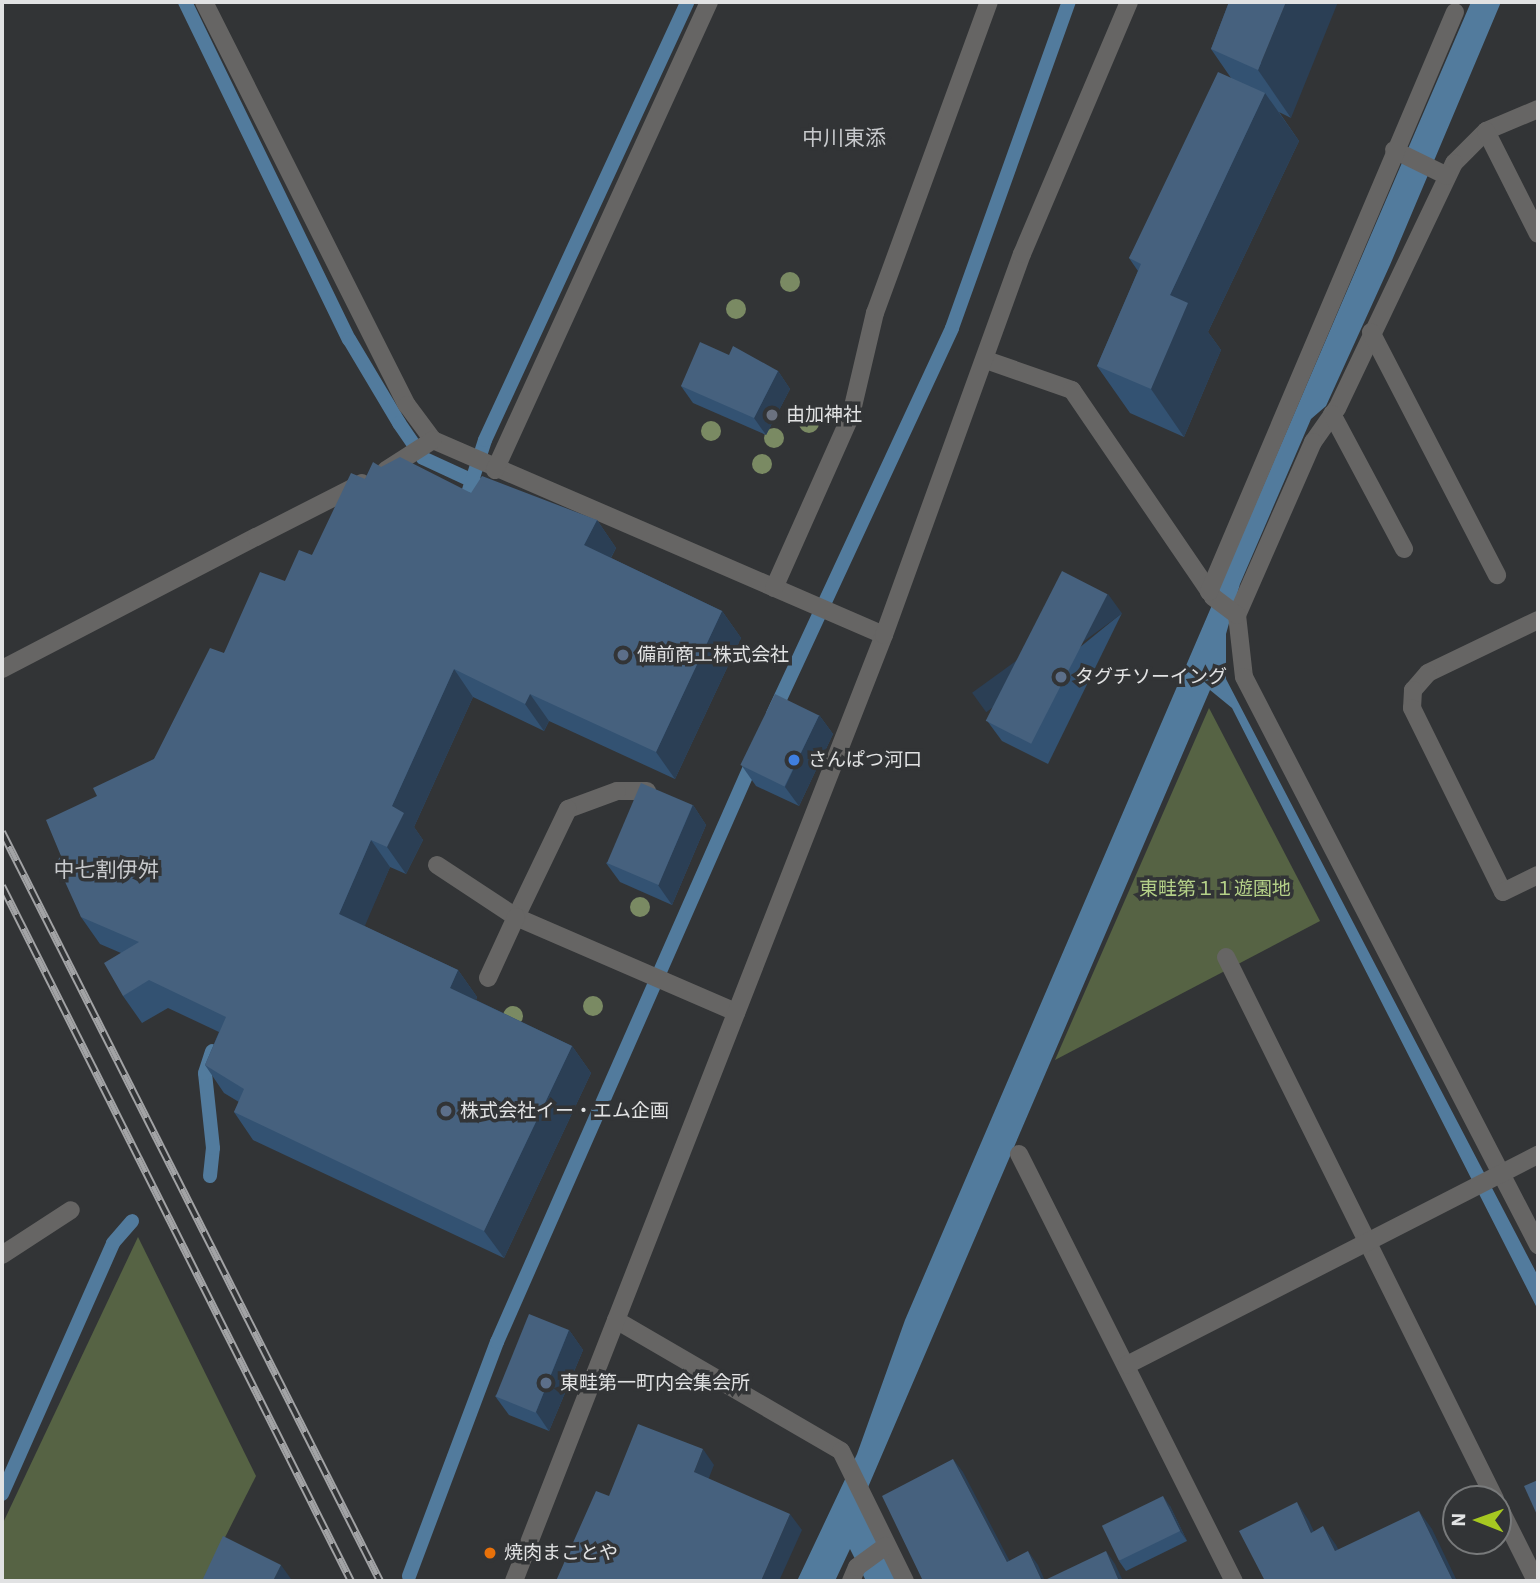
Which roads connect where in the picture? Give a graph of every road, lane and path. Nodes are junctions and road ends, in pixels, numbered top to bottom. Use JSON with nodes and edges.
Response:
{"nodes":[{"id":1,"x":204,"y":2,"type":"edge"},
{"id":2,"x":709,"y":2,"type":"edge"},
{"id":3,"x":989,"y":2,"type":"edge"},
{"id":4,"x":1129,"y":2,"type":"edge"},
{"id":5,"x":1455,"y":12,"type":"dead end"},
{"id":6,"x":1538,"y":109,"type":"edge"},
{"id":7,"x":1486,"y":131,"type":"junction"},
{"id":8,"x":1396,"y":152,"type":"junction"},
{"id":9,"x":1440,"y":173,"type":"junction"},
{"id":10,"x":1538,"y":234,"type":"edge"},
{"id":11,"x":1371,"y":332,"type":"junction"},
{"id":12,"x":985,"y":360,"type":"junction"},
{"id":13,"x":1332,"y":414,"type":"junction"},
{"id":14,"x":432,"y":441,"type":"junction"},
{"id":15,"x":490,"y":468,"type":"junction"},
{"id":16,"x":1404,"y":549,"type":"dead end"},
{"id":17,"x":1497,"y":575,"type":"dead end"},
{"id":18,"x":774,"y":588,"type":"junction"},
{"id":19,"x":1211,"y":595,"type":"junction"},
{"id":20,"x":1233,"y":612,"type":"junction"},
{"id":21,"x":1538,"y":620,"type":"edge"},
{"id":22,"x":884,"y":635,"type":"junction"},
{"id":23,"x":2,"y":669,"type":"edge"},
{"id":24,"x":647,"y":790,"type":"edge"},
{"id":25,"x":437,"y":865,"type":"dead end"},
{"id":26,"x":1538,"y":875,"type":"edge"},
{"id":27,"x":516,"y":917,"type":"junction"},
{"id":28,"x":1226,"y":957,"type":"dead end"},
{"id":29,"x":488,"y":978,"type":"dead end"},
{"id":30,"x":736,"y":1012,"type":"junction"},
{"id":31,"x":1019,"y":1154,"type":"dead end"},
{"id":32,"x":1538,"y":1155,"type":"edge"},
{"id":33,"x":1489,"y":1180,"type":"junction"},
{"id":34,"x":71,"y":1210,"type":"dead end"},
{"id":35,"x":1366,"y":1243,"type":"junction"},
{"id":36,"x":1538,"y":1245,"type":"edge"},
{"id":37,"x":2,"y":1255,"type":"edge"},
{"id":38,"x":616,"y":1320,"type":"junction"},
{"id":39,"x":1127,"y":1365,"type":"junction"},
{"id":40,"x":1488,"y":1485,"type":"edge"},
{"id":41,"x":1512,"y":1534,"type":"edge"},
{"id":42,"x":883,"y":1547,"type":"junction"},
{"id":43,"x":854,"y":1574,"type":"edge"},
{"id":44,"x":513,"y":1581,"type":"edge"},
{"id":45,"x":905,"y":1581,"type":"edge"},
{"id":46,"x":1234,"y":1581,"type":"edge"},
{"id":47,"x":1536,"y":1581,"type":"edge"}],
"edges":[{"from":1,"to":14,"type":"street"},
{"from":2,"to":15,"type":"street"},
{"from":3,"to":18,"type":"street"},
{"from":4,"to":12,"type":"street"},
{"from":5,"to":8,"type":"street"},
{"from":6,"to":7,"type":"street"},
{"from":7,"to":9,"type":"street"},
{"from":7,"to":10,"type":"street"},
{"from":8,"to":9,"type":"street"},
{"from":8,"to":19,"type":"street"},
{"from":9,"to":11,"type":"street"},
{"from":11,"to":13,"type":"street"},
{"from":11,"to":17,"type":"street"},
{"from":12,"to":19,"type":"street"},
{"from":12,"to":22,"type":"street"},
{"from":13,"to":16,"type":"street"},
{"from":13,"to":20,"type":"street"},
{"from":14,"to":15,"type":"street"},
{"from":14,"to":23,"type":"street"},
{"from":15,"to":18,"type":"street"},
{"from":18,"to":22,"type":"street"},
{"from":19,"to":20,"type":"street"},
{"from":20,"to":33,"type":"street"},
{"from":21,"to":26,"type":"street"},
{"from":22,"to":30,"type":"street"},
{"from":24,"to":27,"type":"street"},
{"from":25,"to":27,"type":"street"},
{"from":27,"to":29,"type":"street"},
{"from":27,"to":30,"type":"street"},
{"from":28,"to":35,"type":"street"},
{"from":30,"to":38,"type":"street"},
{"from":31,"to":39,"type":"street"},
{"from":32,"to":33,"type":"street"},
{"from":33,"to":35,"type":"street"},
{"from":33,"to":36,"type":"street"},
{"from":34,"to":37,"type":"street"},
{"from":35,"to":39,"type":"street"},
{"from":35,"to":40,"type":"street"},
{"from":38,"to":42,"type":"street"},
{"from":38,"to":44,"type":"street"},
{"from":39,"to":46,"type":"street"},
{"from":41,"to":47,"type":"street"},
{"from":42,"to":43,"type":"street"},
{"from":42,"to":45,"type":"street"}]}
